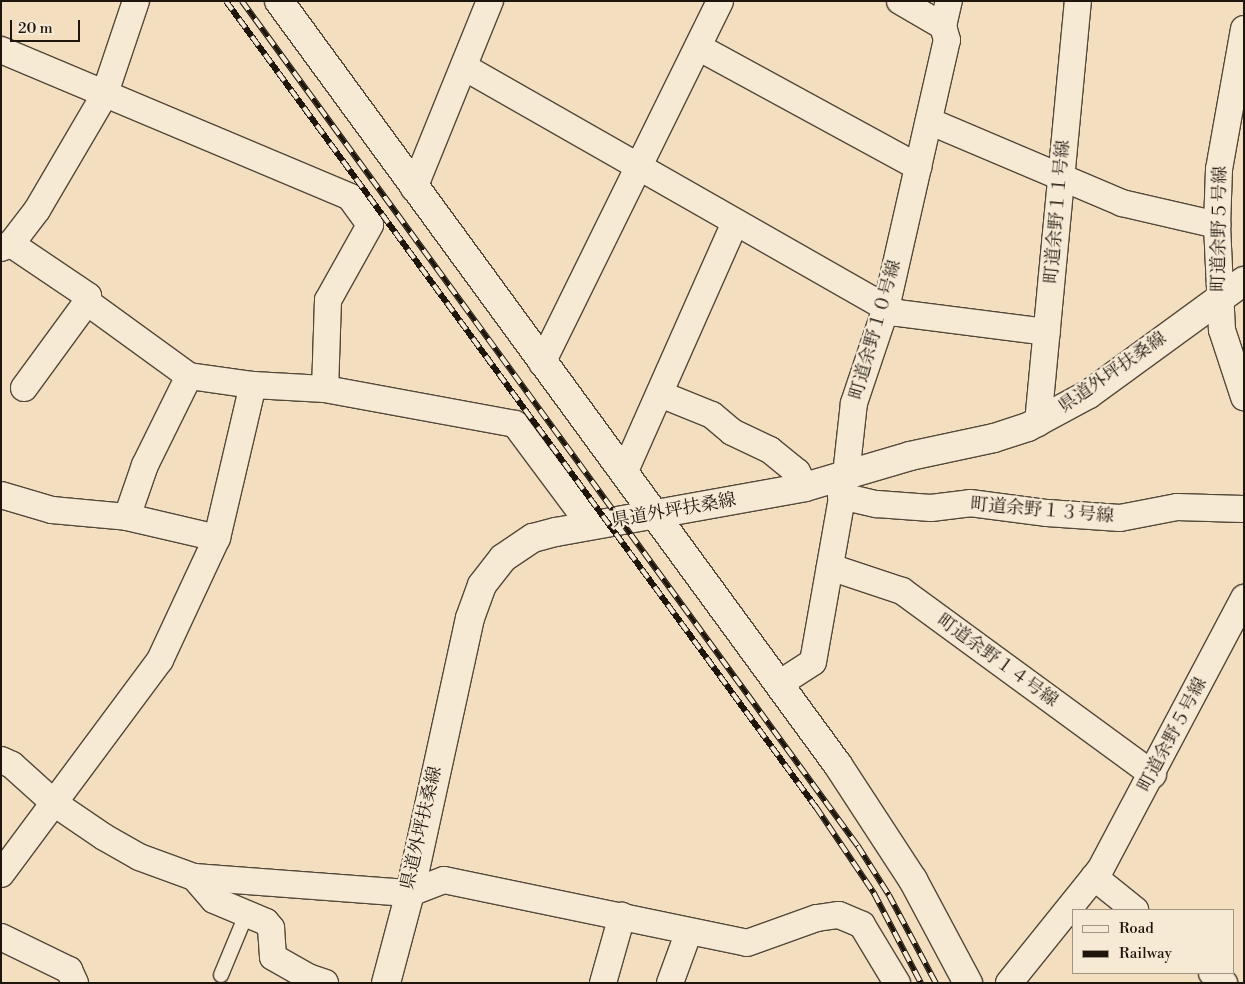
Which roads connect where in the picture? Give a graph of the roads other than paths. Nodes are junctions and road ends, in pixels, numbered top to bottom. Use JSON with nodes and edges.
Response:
{"nodes":[{"id":1,"x":136,"y":1,"type":"edge"},
{"id":2,"x":279,"y":1,"type":"edge"},
{"id":3,"x":490,"y":1,"type":"edge"},
{"id":4,"x":720,"y":1,"type":"edge"},
{"id":5,"x":900,"y":1,"type":"edge"},
{"id":6,"x":1078,"y":1,"type":"edge"},
{"id":7,"x":946,"y":14,"type":"edge"},
{"id":8,"x":1244,"y":29,"type":"edge"},
{"id":9,"x":698,"y":47,"type":"junction"},
{"id":10,"x":1,"y":50,"type":"edge"},
{"id":11,"x":464,"y":67,"type":"junction"},
{"id":12,"x":104,"y":96,"type":"junction"},
{"id":13,"x":929,"y":120,"type":"junction"},
{"id":14,"x":638,"y":165,"type":"junction"},
{"id":15,"x":918,"y":167,"type":"junction"},
{"id":16,"x":1062,"y":179,"type":"junction"},
{"id":17,"x":414,"y":188,"type":"junction"},
{"id":18,"x":735,"y":222,"type":"junction"},
{"id":19,"x":1217,"y":225,"type":"junction"},
{"id":20,"x":6,"y":246,"type":"edge"},
{"id":21,"x":1244,"y":281,"type":"edge"},
{"id":22,"x":1219,"y":297,"type":"junction"},
{"id":23,"x":87,"y":302,"type":"junction"},
{"id":24,"x":886,"y":308,"type":"junction"},
{"id":25,"x":1047,"y":332,"type":"junction"},
{"id":26,"x":542,"y":363,"type":"junction"},
{"id":27,"x":189,"y":376,"type":"junction"},
{"id":28,"x":253,"y":385,"type":"junction"},
{"id":29,"x":24,"y":388,"type":"dead end"},
{"id":30,"x":325,"y":389,"type":"junction"},
{"id":31,"x":660,"y":394,"type":"junction"},
{"id":32,"x":1244,"y":397,"type":"edge"},
{"id":33,"x":1038,"y":423,"type":"junction"},
{"id":34,"x":624,"y":473,"type":"junction"},
{"id":35,"x":843,"y":485,"type":"junction"},
{"id":36,"x":805,"y":487,"type":"junction"},
{"id":37,"x":1,"y":496,"type":"edge"},
{"id":38,"x":1244,"y":509,"type":"edge"},
{"id":39,"x":654,"y":515,"type":"junction"},
{"id":40,"x":127,"y":517,"type":"junction"},
{"id":41,"x":591,"y":526,"type":"junction"},
{"id":42,"x":217,"y":538,"type":"junction"},
{"id":43,"x":830,"y":566,"type":"junction"},
{"id":44,"x":1244,"y":598,"type":"edge"},
{"id":45,"x":779,"y":684,"type":"junction"},
{"id":46,"x":1,"y":760,"type":"edge"},
{"id":47,"x":1153,"y":775,"type":"junction"},
{"id":48,"x":54,"y":803,"type":"junction"},
{"id":49,"x":1,"y":874,"type":"edge"},
{"id":50,"x":1097,"y":874,"type":"junction"},
{"id":51,"x":194,"y":877,"type":"junction"},
{"id":52,"x":409,"y":893,"type":"junction"},
{"id":53,"x":1134,"y":909,"type":"edge"},
{"id":54,"x":246,"y":915,"type":"junction"},
{"id":55,"x":622,"y":916,"type":"junction"},
{"id":56,"x":689,"y":931,"type":"junction"},
{"id":57,"x":1,"y":937,"type":"edge"},
{"id":58,"x":1213,"y":974,"type":"edge"},
{"id":59,"x":221,"y":975,"type":"dead end"},
{"id":60,"x":75,"y":983,"type":"edge"},
{"id":61,"x":325,"y":983,"type":"edge"},
{"id":62,"x":386,"y":983,"type":"edge"},
{"id":63,"x":603,"y":983,"type":"edge"},
{"id":64,"x":670,"y":983,"type":"edge"},
{"id":65,"x":898,"y":983,"type":"edge"},
{"id":66,"x":968,"y":983,"type":"edge"},
{"id":67,"x":1009,"y":983,"type":"edge"},
{"id":68,"x":1224,"y":983,"type":"edge"}],
"edges":[{"from":1,"to":12,"type":"street"},
{"from":2,"to":17,"type":"main road"},
{"from":3,"to":11,"type":"street"},
{"from":4,"to":9,"type":"street"},
{"from":5,"to":7,"type":"street"},
{"from":6,"to":16,"type":"street","name":"町道余野１１号線"},
{"from":7,"to":13,"type":"street","name":"町道余野１０号線"},
{"from":8,"to":19,"type":"street","name":"町道余野５号線"},
{"from":9,"to":14,"type":"street"},
{"from":9,"to":15,"type":"street"},
{"from":10,"to":12,"type":"street"},
{"from":11,"to":14,"type":"street"},
{"from":11,"to":17,"type":"street"},
{"from":12,"to":20,"type":"street"},
{"from":12,"to":30,"type":"street"},
{"from":13,"to":15,"type":"street","name":"町道余野１０号線"},
{"from":13,"to":16,"type":"street"},
{"from":14,"to":18,"type":"street"},
{"from":14,"to":26,"type":"street"},
{"from":15,"to":24,"type":"street","name":"町道余野１０号線"},
{"from":16,"to":19,"type":"street"},
{"from":16,"to":25,"type":"street","name":"町道余野１１号線"},
{"from":17,"to":26,"type":"main road"},
{"from":18,"to":24,"type":"street"},
{"from":18,"to":31,"type":"street"},
{"from":19,"to":22,"type":"street","name":"町道余野５号線"},
{"from":20,"to":23,"type":"street"},
{"from":21,"to":22,"type":"main road","name":"県道外坪扶桑線"},
{"from":22,"to":32,"type":"street","name":"町道余野５号線"},
{"from":22,"to":33,"type":"main road","name":"県道外坪扶桑線"},
{"from":23,"to":27,"type":"street"},
{"from":23,"to":29,"type":"street"},
{"from":24,"to":25,"type":"street"},
{"from":24,"to":35,"type":"street","name":"町道余野１０号線"},
{"from":25,"to":33,"type":"street","name":"町道余野１１号線"},
{"from":26,"to":34,"type":"main road"},
{"from":27,"to":28,"type":"street"},
{"from":27,"to":40,"type":"street"},
{"from":28,"to":30,"type":"street"},
{"from":28,"to":42,"type":"street"},
{"from":30,"to":41,"type":"street"},
{"from":31,"to":34,"type":"street"},
{"from":31,"to":36,"type":"street"},
{"from":33,"to":35,"type":"main road","name":"県道外坪扶桑線"},
{"from":34,"to":39,"type":"main road"},
{"from":35,"to":36,"type":"main road","name":"県道外坪扶桑線"},
{"from":35,"to":38,"type":"street","name":"町道余野１３号線"},
{"from":35,"to":43,"type":"street","name":"町道余野１０号線"},
{"from":36,"to":39,"type":"main road","name":"県道外坪扶桑線"},
{"from":37,"to":40,"type":"street"},
{"from":39,"to":41,"type":"main road","name":"県道外坪扶桑線"},
{"from":39,"to":45,"type":"main road"},
{"from":40,"to":42,"type":"street"},
{"from":41,"to":52,"type":"main road","name":"県道外坪扶桑線"},
{"from":42,"to":48,"type":"street"},
{"from":43,"to":45,"type":"street","name":"町道余野１０号線"},
{"from":43,"to":47,"type":"street","name":"町道余野１４号線"},
{"from":44,"to":47,"type":"street","name":"町道余野５号線"},
{"from":45,"to":66,"type":"main road"},
{"from":46,"to":48,"type":"street"},
{"from":47,"to":50,"type":"street","name":"町道余野５号線"},
{"from":48,"to":49,"type":"street"},
{"from":48,"to":51,"type":"street"},
{"from":50,"to":53,"type":"street"},
{"from":50,"to":67,"type":"street","name":"町道余野５号線"},
{"from":51,"to":52,"type":"street"},
{"from":51,"to":54,"type":"street"},
{"from":52,"to":55,"type":"street"},
{"from":52,"to":62,"type":"main road","name":"県道外坪扶桑線"},
{"from":54,"to":59,"type":"lane"},
{"from":54,"to":61,"type":"street"},
{"from":55,"to":56,"type":"street"},
{"from":55,"to":63,"type":"street"},
{"from":56,"to":64,"type":"street"},
{"from":56,"to":65,"type":"street"},
{"from":57,"to":60,"type":"street"},
{"from":58,"to":68,"type":"street"}]}
